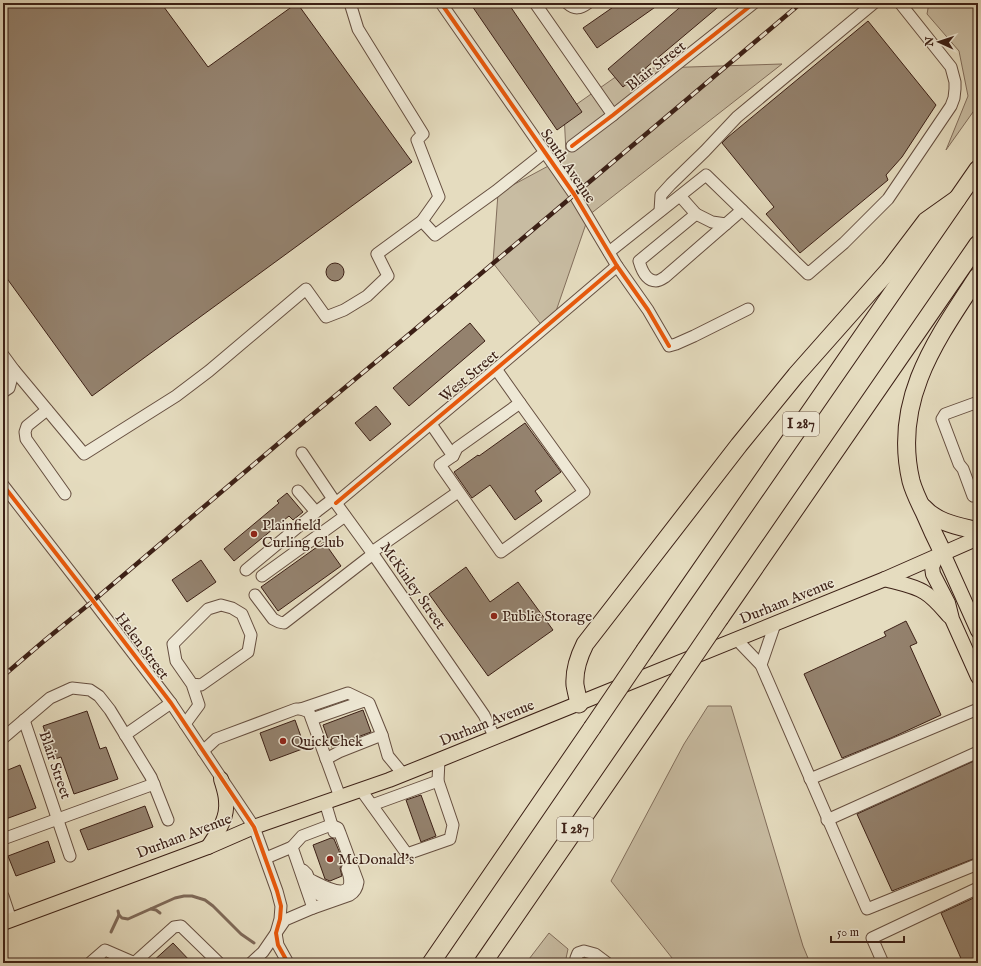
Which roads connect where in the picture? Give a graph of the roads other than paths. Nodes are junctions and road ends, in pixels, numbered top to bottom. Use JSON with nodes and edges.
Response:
{"nodes":[{"id":1,"x":350,"y":3,"type":"edge"},
{"id":2,"x":441,"y":3,"type":"edge"},
{"id":3,"x":535,"y":3,"type":"edge"},
{"id":4,"x":567,"y":3,"type":"edge"},
{"id":5,"x":588,"y":3,"type":"edge"},
{"id":6,"x":754,"y":3,"type":"edge"},
{"id":7,"x":874,"y":3,"type":"edge"},
{"id":8,"x":900,"y":3,"type":"edge"},
{"id":9,"x":613,"y":115,"type":"junction"},
{"id":10,"x":572,"y":146,"type":"dead end"},
{"id":11,"x":544,"y":152,"type":"junction"},
{"id":12,"x":978,"y":169,"type":"edge"},
{"id":13,"x":680,"y":196,"type":"junction"},
{"id":14,"x":957,"y":199,"type":"junction"},
{"id":15,"x":742,"y":210,"type":"junction"},
{"id":16,"x":660,"y":211,"type":"junction"},
{"id":17,"x":696,"y":214,"type":"junction"},
{"id":18,"x":422,"y":221,"type":"junction"},
{"id":19,"x":726,"y":224,"type":"junction"},
{"id":20,"x":978,"y":244,"type":"edge"},
{"id":21,"x":609,"y":252,"type":"junction"},
{"id":22,"x":618,"y":266,"type":"junction"},
{"id":23,"x":978,"y":276,"type":"edge"},
{"id":24,"x":748,"y":309,"type":"dead end"},
{"id":25,"x":3,"y":355,"type":"edge"},
{"id":26,"x":496,"y":369,"type":"junction"},
{"id":27,"x":8,"y":371,"type":"edge"},
{"id":28,"x":3,"y":392,"type":"edge"},
{"id":29,"x":978,"y":402,"type":"edge"},
{"id":30,"x":520,"y":403,"type":"junction"},
{"id":31,"x":47,"y":410,"type":"junction"},
{"id":32,"x":431,"y":424,"type":"junction"},
{"id":33,"x":302,"y":453,"type":"dead end"},
{"id":34,"x":453,"y":456,"type":"junction"},
{"id":35,"x":5,"y":491,"type":"edge"},
{"id":36,"x":298,"y":491,"type":"dead end"},
{"id":37,"x":458,"y":492,"type":"junction"},
{"id":38,"x":65,"y":494,"type":"dead end"},
{"id":39,"x":978,"y":494,"type":"edge"},
{"id":40,"x":334,"y":501,"type":"junction"},
{"id":41,"x":920,"y":504,"type":"junction"},
{"id":42,"x":316,"y":512,"type":"junction"},
{"id":43,"x":345,"y":516,"type":"junction"},
{"id":44,"x":978,"y":531,"type":"edge"},
{"id":45,"x":978,"y":538,"type":"edge"},
{"id":46,"x":372,"y":553,"type":"junction"},
{"id":47,"x":943,"y":553,"type":"junction"},
{"id":48,"x":246,"y":570,"type":"dead end"},
{"id":49,"x":262,"y":576,"type":"dead end"},
{"id":50,"x":885,"y":579,"type":"junction"},
{"id":51,"x":255,"y":595,"type":"dead end"},
{"id":52,"x":952,"y":619,"type":"junction"},
{"id":53,"x":775,"y":624,"type":"junction"},
{"id":54,"x":978,"y":631,"type":"edge"},
{"id":55,"x":737,"y":640,"type":"junction"},
{"id":56,"x":761,"y":665,"type":"junction"},
{"id":57,"x":978,"y":677,"type":"edge"},
{"id":58,"x":192,"y":684,"type":"junction"},
{"id":59,"x":364,"y":701,"type":"junction"},
{"id":60,"x":171,"y":703,"type":"junction"},
{"id":61,"x":579,"y":704,"type":"junction"},
{"id":62,"x":301,"y":709,"type":"junction"},
{"id":63,"x":978,"y":709,"type":"edge"},
{"id":64,"x":312,"y":719,"type":"junction"},
{"id":65,"x":24,"y":720,"type":"junction"},
{"id":66,"x":185,"y":724,"type":"junction"},
{"id":67,"x":125,"y":735,"type":"junction"},
{"id":68,"x":382,"y":735,"type":"junction"},
{"id":69,"x":3,"y":738,"type":"edge"},
{"id":70,"x":495,"y":738,"type":"junction"},
{"id":71,"x":203,"y":751,"type":"junction"},
{"id":72,"x":978,"y":752,"type":"edge"},
{"id":73,"x":326,"y":759,"type":"junction"},
{"id":74,"x":439,"y":760,"type":"junction"},
{"id":75,"x":403,"y":774,"type":"junction"},
{"id":76,"x":222,"y":779,"type":"junction"},
{"id":77,"x":810,"y":779,"type":"junction"},
{"id":78,"x":438,"y":781,"type":"junction"},
{"id":79,"x":154,"y":784,"type":"junction"},
{"id":80,"x":361,"y":790,"type":"junction"},
{"id":81,"x":340,"y":797,"type":"junction"},
{"id":82,"x":325,"y":802,"type":"junction"},
{"id":83,"x":372,"y":805,"type":"junction"},
{"id":84,"x":57,"y":819,"type":"junction"},
{"id":85,"x":168,"y":820,"type":"dead end"},
{"id":86,"x":828,"y":820,"type":"junction"},
{"id":87,"x":331,"y":825,"type":"junction"},
{"id":88,"x":254,"y":827,"type":"junction"},
{"id":89,"x":3,"y":839,"type":"edge"},
{"id":90,"x":208,"y":847,"type":"junction"},
{"id":91,"x":292,"y":847,"type":"junction"},
{"id":92,"x":70,"y":856,"type":"dead end"},
{"id":93,"x":266,"y":858,"type":"junction"},
{"id":94,"x":978,"y":864,"type":"edge"},
{"id":95,"x":299,"y":868,"type":"junction"},
{"id":96,"x":978,"y":888,"type":"edge"},
{"id":97,"x":3,"y":896,"type":"edge"},
{"id":98,"x":313,"y":908,"type":"junction"},
{"id":99,"x":7,"y":922,"type":"edge"},
{"id":100,"x":276,"y":933,"type":"junction"},
{"id":101,"x":263,"y":952,"type":"junction"},
{"id":102,"x":90,"y":963,"type":"edge"},
{"id":103,"x":134,"y":963,"type":"edge"},
{"id":104,"x":219,"y":963,"type":"edge"},
{"id":105,"x":251,"y":963,"type":"edge"},
{"id":106,"x":260,"y":963,"type":"edge"},
{"id":107,"x":288,"y":963,"type":"edge"},
{"id":108,"x":431,"y":963,"type":"edge"},
{"id":109,"x":483,"y":963,"type":"edge"},
{"id":110,"x":575,"y":963,"type":"edge"},
{"id":111,"x":607,"y":963,"type":"edge"},
{"id":112,"x":883,"y":963,"type":"edge"}],
"edges":[{"from":1,"to":18,"type":"street"},
{"from":2,"to":11,"type":"street","name":"South Avenue"},
{"from":3,"to":9,"type":"street"},
{"from":4,"to":5,"type":"street"},
{"from":6,"to":9,"type":"street","name":"Blair Street"},
{"from":7,"to":16,"type":"street"},
{"from":8,"to":15,"type":"street"},
{"from":9,"to":10,"type":"street","name":"Blair Street"},
{"from":11,"to":18,"type":"street"},
{"from":11,"to":21,"type":"street","name":"South Avenue"},
{"from":12,"to":14,"type":"highway","number":"I 287"},
{"from":13,"to":15,"type":"street"},
{"from":13,"to":16,"type":"street"},
{"from":13,"to":17,"type":"street"},
{"from":14,"to":61,"type":"highway"},
{"from":14,"to":108,"type":"highway","number":"I 287","bridge":true},
{"from":15,"to":19,"type":"street"},
{"from":16,"to":21,"type":"street"},
{"from":17,"to":19,"type":"street"},
{"from":17,"to":19,"type":"street"},
{"from":18,"to":31,"type":"street"},
{"from":20,"to":109,"type":"highway","number":"I 287","bridge":true},
{"from":21,"to":22,"type":"street","name":"South Avenue"},
{"from":22,"to":24,"type":"street","name":"South Avenue"},
{"from":22,"to":26,"type":"street","name":"West Street"},
{"from":23,"to":41,"type":"highway"},
{"from":25,"to":27,"type":"street"},
{"from":26,"to":30,"type":"street"},
{"from":26,"to":32,"type":"street","name":"West Street"},
{"from":27,"to":28,"type":"street"},
{"from":27,"to":31,"type":"street"},
{"from":29,"to":39,"type":"street"},
{"from":30,"to":34,"type":"street"},
{"from":30,"to":37,"type":"street"},
{"from":31,"to":38,"type":"street"},
{"from":32,"to":34,"type":"street"},
{"from":32,"to":40,"type":"street","name":"West Street"},
{"from":33,"to":40,"type":"street","name":"McKinley Street"},
{"from":34,"to":37,"type":"street"},
{"from":35,"to":60,"type":"street","name":"Helen Street"},
{"from":36,"to":42,"type":"street"},
{"from":37,"to":46,"type":"street"},
{"from":40,"to":42,"type":"street","name":"West Street"},
{"from":40,"to":43,"type":"street","name":"McKinley Street"},
{"from":41,"to":44,"type":"highway"},
{"from":41,"to":47,"type":"highway"},
{"from":42,"to":48,"type":"street","name":"West Street"},
{"from":43,"to":46,"type":"street","name":"McKinley Street"},
{"from":43,"to":49,"type":"street"},
{"from":45,"to":47,"type":"main road","name":"Durham Avenue"},
{"from":46,"to":51,"type":"street"},
{"from":46,"to":70,"type":"street","name":"McKinley Street"},
{"from":47,"to":50,"type":"main road","name":"Durham Avenue"},
{"from":47,"to":52,"type":"main road"},
{"from":47,"to":54,"type":"main road"},
{"from":50,"to":52,"type":"main road"},
{"from":50,"to":53,"type":"main road","name":"Durham Avenue"},
{"from":52,"to":57,"type":"main road"},
{"from":53,"to":55,"type":"main road","name":"Durham Avenue"},
{"from":53,"to":56,"type":"street"},
{"from":55,"to":56,"type":"street"},
{"from":55,"to":61,"type":"main road","name":"Durham Avenue"},
{"from":56,"to":77,"type":"street"},
{"from":58,"to":58,"type":"street"},
{"from":58,"to":66,"type":"street"},
{"from":59,"to":62,"type":"street"},
{"from":59,"to":64,"type":"street"},
{"from":59,"to":68,"type":"street"},
{"from":60,"to":66,"type":"street","name":"Helen Street"},
{"from":60,"to":67,"type":"street"},
{"from":61,"to":70,"type":"main road","name":"Durham Avenue"},
{"from":62,"to":64,"type":"street"},
{"from":62,"to":71,"type":"street"},
{"from":63,"to":77,"type":"street"},
{"from":64,"to":73,"type":"street"},
{"from":65,"to":67,"type":"street","name":"Blair Street"},
{"from":65,"to":69,"type":"street","name":"Blair Street"},
{"from":65,"to":84,"type":"street","name":"Blair Street"},
{"from":66,"to":71,"type":"street","name":"Helen Street"},
{"from":67,"to":79,"type":"street","name":"Blair Street"},
{"from":68,"to":73,"type":"street"},
{"from":68,"to":75,"type":"street"},
{"from":70,"to":74,"type":"main road","name":"Durham Avenue"},
{"from":71,"to":76,"type":"street","name":"Helen Street"},
{"from":72,"to":86,"type":"street"},
{"from":73,"to":81,"type":"street"},
{"from":74,"to":75,"type":"main road","name":"Durham Avenue"},
{"from":74,"to":78,"type":"street"},
{"from":75,"to":80,"type":"main road","name":"Durham Avenue"},
{"from":76,"to":88,"type":"street","name":"Helen Street"},
{"from":76,"to":90,"type":"main road"},
{"from":77,"to":86,"type":"street"},
{"from":78,"to":83,"type":"street"},
{"from":78,"to":83,"type":"street"},
{"from":79,"to":84,"type":"street","name":"Blair Street"},
{"from":79,"to":85,"type":"street","name":"Blair Street"},
{"from":80,"to":81,"type":"main road","name":"Durham Avenue"},
{"from":80,"to":83,"type":"street"},
{"from":81,"to":82,"type":"main road","name":"Durham Avenue"},
{"from":82,"to":87,"type":"street"},
{"from":82,"to":88,"type":"main road","name":"Durham Avenue"},
{"from":84,"to":89,"type":"street","name":"Blair Street"},
{"from":84,"to":92,"type":"street","name":"Blair Street"},
{"from":86,"to":94,"type":"street"},
{"from":87,"to":91,"type":"street"},
{"from":87,"to":95,"type":"street"},
{"from":87,"to":98,"type":"street"},
{"from":88,"to":90,"type":"main road","name":"Durham Avenue"},
{"from":88,"to":93,"type":"street","name":"Helen Street"},
{"from":90,"to":99,"type":"main road","name":"Durham Avenue"},
{"from":91,"to":93,"type":"street"},
{"from":91,"to":95,"type":"street"},
{"from":93,"to":100,"type":"street","name":"Helen Street"},
{"from":95,"to":98,"type":"street"},
{"from":96,"to":112,"type":"street"},
{"from":97,"to":99,"type":"street"},
{"from":98,"to":100,"type":"street"},
{"from":100,"to":101,"type":"street"},
{"from":100,"to":107,"type":"street"},
{"from":101,"to":105,"type":"street"},
{"from":101,"to":106,"type":"street"},
{"from":102,"to":103,"type":"street"},
{"from":103,"to":104,"type":"street"},
{"from":110,"to":111,"type":"street"}]}
